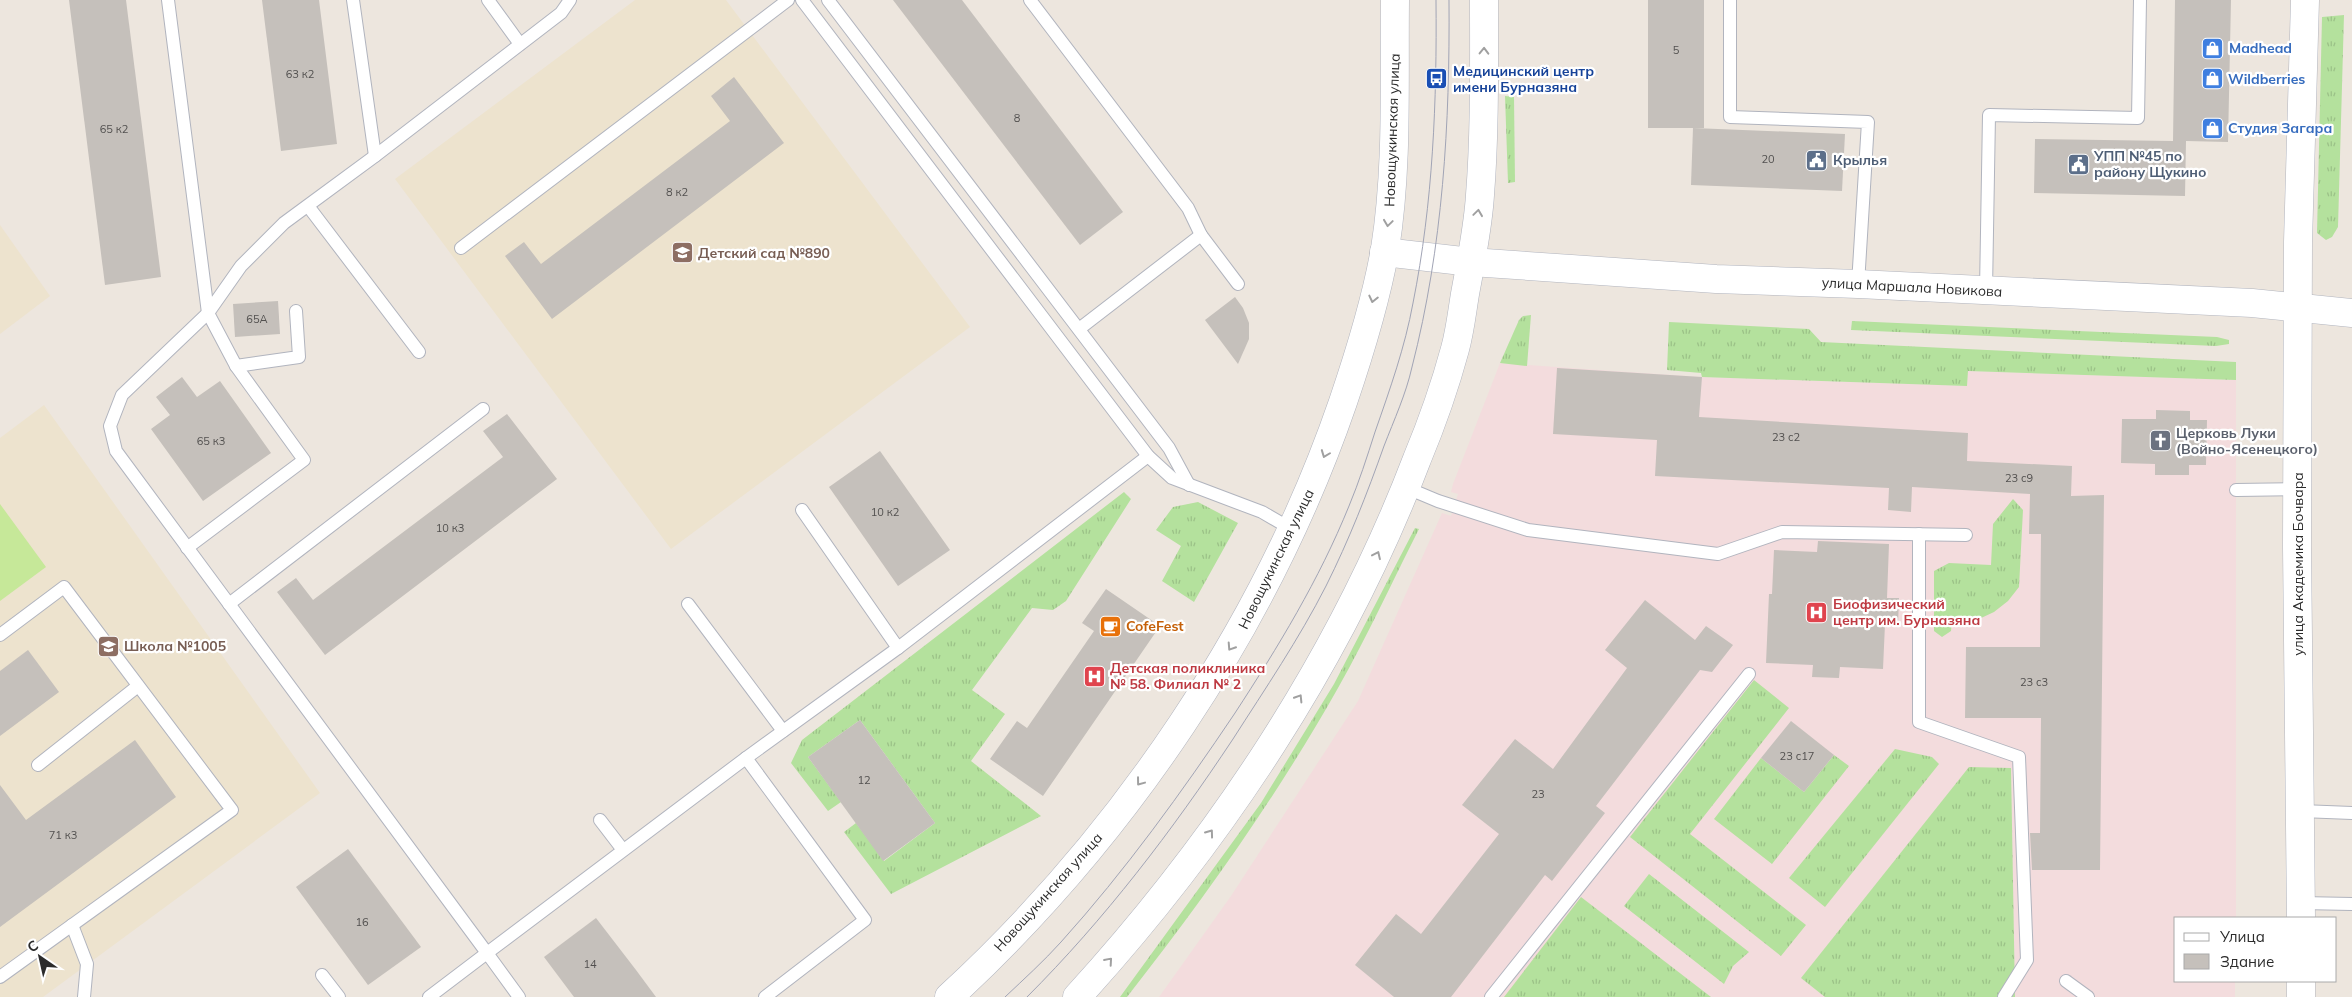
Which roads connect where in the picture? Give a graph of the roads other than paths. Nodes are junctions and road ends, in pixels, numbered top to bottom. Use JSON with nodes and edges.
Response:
{"nodes":[{"id":1,"x":168,"y":0,"type":"edge"},
{"id":2,"x":353,"y":0,"type":"edge"},
{"id":3,"x":488,"y":0,"type":"edge"},
{"id":4,"x":570,"y":0,"type":"edge"},
{"id":5,"x":788,"y":0,"type":"edge"},
{"id":6,"x":802,"y":0,"type":"edge"},
{"id":7,"x":828,"y":0,"type":"edge"},
{"id":8,"x":1030,"y":0,"type":"edge"},
{"id":9,"x":1395,"y":0,"type":"edge"},
{"id":10,"x":1484,"y":0,"type":"edge"},
{"id":11,"x":1730,"y":0,"type":"edge"},
{"id":12,"x":2140,"y":0,"type":"edge"},
{"id":13,"x":2304,"y":0,"type":"edge"},
{"id":14,"x":520,"y":44,"type":"junction"},
{"id":15,"x":375,"y":156,"type":"junction"},
{"id":16,"x":308,"y":206,"type":"junction"},
{"id":17,"x":1201,"y":235,"type":"junction"},
{"id":18,"x":461,"y":248,"type":"dead end"},
{"id":19,"x":1384,"y":252,"type":"junction"},
{"id":20,"x":1471,"y":262,"type":"junction"},
{"id":21,"x":1238,"y":284,"type":"dead end"},
{"id":22,"x":1858,"y":284,"type":"junction"},
{"id":23,"x":1986,"y":290,"type":"junction"},
{"id":24,"x":2299,"y":309,"type":"junction"},
{"id":25,"x":296,"y":311,"type":"dead end"},
{"id":26,"x":208,"y":313,"type":"junction"},
{"id":27,"x":2352,"y":313,"type":"edge"},
{"id":28,"x":1078,"y":329,"type":"junction"},
{"id":29,"x":418,"y":352,"type":"dead end"},
{"id":30,"x":236,"y":366,"type":"junction"},
{"id":31,"x":483,"y":409,"type":"dead end"},
{"id":32,"x":1148,"y":456,"type":"junction"},
{"id":33,"x":1189,"y":484,"type":"junction"},
{"id":34,"x":1406,"y":488,"type":"junction"},
{"id":35,"x":2298,"y":489,"type":"junction"},
{"id":36,"x":2236,"y":490,"type":"dead end"},
{"id":37,"x":802,"y":510,"type":"dead end"},
{"id":38,"x":1293,"y":530,"type":"junction"},
{"id":39,"x":1919,"y":534,"type":"junction"},
{"id":40,"x":1966,"y":535,"type":"dead end"},
{"id":41,"x":187,"y":548,"type":"junction"},
{"id":42,"x":229,"y":604,"type":"junction"},
{"id":43,"x":688,"y":604,"type":"dead end"},
{"id":44,"x":0,"y":634,"type":"edge"},
{"id":45,"x":898,"y":648,"type":"junction"},
{"id":46,"x":1749,"y":674,"type":"dead end"},
{"id":47,"x":138,"y":686,"type":"junction"},
{"id":48,"x":783,"y":731,"type":"junction"},
{"id":49,"x":746,"y":758,"type":"junction"},
{"id":50,"x":38,"y":765,"type":"dead end"},
{"id":51,"x":2301,"y":811,"type":"junction"},
{"id":52,"x":2352,"y":813,"type":"edge"},
{"id":53,"x":600,"y":820,"type":"dead end"},
{"id":54,"x":622,"y":850,"type":"junction"},
{"id":55,"x":2352,"y":904,"type":"edge"},
{"id":56,"x":2301,"y":911,"type":"edge"},
{"id":57,"x":72,"y":925,"type":"junction"},
{"id":58,"x":487,"y":953,"type":"junction"},
{"id":59,"x":322,"y":975,"type":"dead end"},
{"id":60,"x":0,"y":977,"type":"edge"},
{"id":61,"x":2066,"y":981,"type":"dead end"},
{"id":62,"x":2301,"y":982,"type":"edge"},
{"id":63,"x":84,"y":997,"type":"edge"},
{"id":64,"x":340,"y":997,"type":"edge"},
{"id":65,"x":430,"y":997,"type":"edge"},
{"id":66,"x":519,"y":997,"type":"edge"},
{"id":67,"x":764,"y":997,"type":"edge"},
{"id":68,"x":949,"y":997,"type":"edge"},
{"id":69,"x":1077,"y":997,"type":"edge"},
{"id":70,"x":1491,"y":997,"type":"edge"},
{"id":71,"x":2004,"y":997,"type":"edge"},
{"id":72,"x":2088,"y":997,"type":"edge"},
{"id":73,"x":2301,"y":997,"type":"edge"}],
"edges":[{"from":1,"to":26,"type":"lane"},
{"from":2,"to":15,"type":"lane"},
{"from":3,"to":14,"type":"lane"},
{"from":4,"to":14,"type":"lane"},
{"from":5,"to":18,"type":"lane"},
{"from":6,"to":32,"type":"lane"},
{"from":7,"to":28,"type":"lane"},
{"from":8,"to":17,"type":"lane"},
{"from":9,"to":19,"type":"main road","name":"Новощукинская улица","one_way":true},
{"from":20,"to":10,"type":"main road","one_way":true},
{"from":11,"to":22,"type":"lane"},
{"from":12,"to":23,"type":"lane"},
{"from":13,"to":24,"type":"main road","name":"улица Академика Бочвара"},
{"from":14,"to":15,"type":"lane"},
{"from":15,"to":16,"type":"lane"},
{"from":16,"to":26,"type":"lane"},
{"from":16,"to":29,"type":"lane"},
{"from":17,"to":21,"type":"lane"},
{"from":17,"to":28,"type":"lane"},
{"from":19,"to":20,"type":"main road","name":"улица Маршала Новикова"},
{"from":19,"to":38,"type":"main road","name":"Новощукинская улица","one_way":true},
{"from":20,"to":22,"type":"main road","name":"улица Маршала Новикова"},
{"from":20,"to":34,"type":"main road"},
{"from":22,"to":23,"type":"main road","name":"улица Маршала Новикова"},
{"from":23,"to":24,"type":"main road","name":"улица Маршала Новикова"},
{"from":24,"to":27,"type":"main road","name":"улица Маршала Новикова"},
{"from":24,"to":35,"type":"main road","name":"улица Академика Бочвара"},
{"from":25,"to":30,"type":"lane"},
{"from":26,"to":30,"type":"lane"},
{"from":26,"to":41,"type":"lane"},
{"from":28,"to":33,"type":"lane"},
{"from":30,"to":41,"type":"lane"},
{"from":31,"to":42,"type":"lane"},
{"from":32,"to":33,"type":"lane"},
{"from":32,"to":45,"type":"lane"},
{"from":33,"to":38,"type":"lane"},
{"from":34,"to":39,"type":"lane"},
{"from":69,"to":34,"type":"main road","one_way":true},
{"from":35,"to":36,"type":"lane"},
{"from":35,"to":51,"type":"main road","name":"улица Академика Бочвара"},
{"from":37,"to":45,"type":"lane"},
{"from":38,"to":68,"type":"main road","name":"Новощукинская улица","one_way":true},
{"from":39,"to":40,"type":"lane"},
{"from":39,"to":71,"type":"lane"},
{"from":41,"to":42,"type":"lane"},
{"from":42,"to":58,"type":"lane"},
{"from":43,"to":48,"type":"lane"},
{"from":44,"to":47,"type":"lane"},
{"from":45,"to":48,"type":"lane"},
{"from":46,"to":70,"type":"lane"},
{"from":47,"to":50,"type":"lane"},
{"from":47,"to":57,"type":"lane"},
{"from":48,"to":49,"type":"lane"},
{"from":49,"to":54,"type":"lane"},
{"from":49,"to":67,"type":"lane"},
{"from":51,"to":52,"type":"lane"},
{"from":51,"to":56,"type":"main road","name":"улица Академика Бочвара"},
{"from":53,"to":54,"type":"lane"},
{"from":54,"to":58,"type":"lane"},
{"from":55,"to":56,"type":"lane"},
{"from":57,"to":60,"type":"lane"},
{"from":57,"to":63,"type":"lane"},
{"from":58,"to":65,"type":"lane"},
{"from":58,"to":66,"type":"lane"},
{"from":59,"to":64,"type":"lane"},
{"from":61,"to":72,"type":"lane"},
{"from":62,"to":73,"type":"main road"}]}
